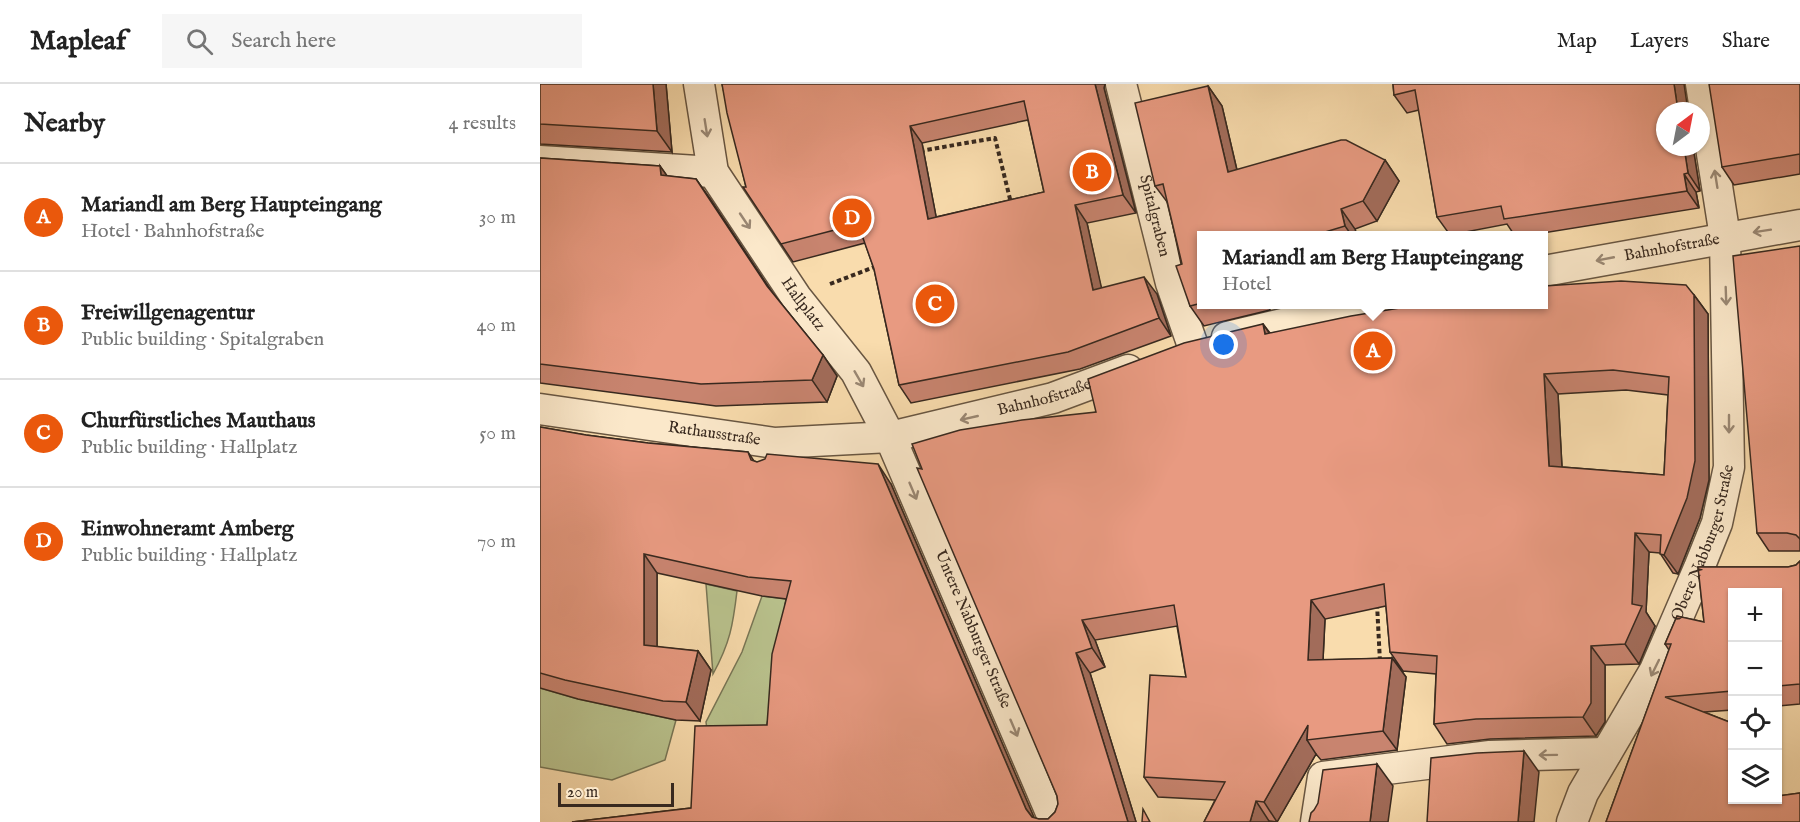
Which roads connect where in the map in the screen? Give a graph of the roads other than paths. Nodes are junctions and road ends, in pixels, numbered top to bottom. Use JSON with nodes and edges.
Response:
{"nodes":[{"id":1,"x":699,"y":84,"type":"edge"},
{"id":2,"x":1121,"y":84,"type":"edge"},
{"id":3,"x":1701,"y":84,"type":"edge"},
{"id":4,"x":540,"y":161,"type":"edge"},
{"id":5,"x":712,"y":172,"type":"junction"},
{"id":6,"x":1800,"y":225,"type":"edge"},
{"id":7,"x":1725,"y":237,"type":"junction"},
{"id":8,"x":1548,"y":270,"type":"edge"},
{"id":9,"x":1348,"y":309,"type":"edge"},
{"id":10,"x":1171,"y":354,"type":"junction"},
{"id":11,"x":540,"y":409,"type":"edge"},
{"id":12,"x":890,"y":437,"type":"junction"},
{"id":13,"x":1699,"y":568,"type":"junction"},
{"id":14,"x":1733,"y":568,"type":"edge"},
{"id":15,"x":1606,"y":753,"type":"junction"},
{"id":16,"x":1055,"y":822,"type":"edge"},
{"id":17,"x":1316,"y":822,"type":"edge"},
{"id":18,"x":1572,"y":822,"type":"edge"}],
"edges":[{"from":1,"to":5,"type":"street","one_way":true},
{"from":2,"to":10,"type":"street","name":"Spitalgraben"},
{"from":7,"to":3,"type":"street","name":"Obere Nabburger Straße","one_way":true},
{"from":4,"to":5,"type":"street"},
{"from":5,"to":12,"type":"street","name":"Hallplatz","one_way":true},
{"from":6,"to":7,"type":"street","name":"Bahnhofstraße","one_way":true},
{"from":7,"to":8,"type":"street","name":"Bahnhofstraße","one_way":true},
{"from":7,"to":13,"type":"street","name":"Obere Nabburger Straße","one_way":true},
{"from":9,"to":10,"type":"street","name":"Bahnhofstraße"},
{"from":10,"to":12,"type":"street","name":"Bahnhofstraße","one_way":true},
{"from":11,"to":12,"type":"street","name":"Rathausstraße"},
{"from":12,"to":16,"type":"street","name":"Untere Nabburger Straße","one_way":true},
{"from":13,"to":14,"type":"street"},
{"from":13,"to":15,"type":"street","name":"Obere Nabburger Straße","one_way":true},
{"from":15,"to":17,"type":"street","one_way":true},
{"from":15,"to":18,"type":"street","name":"Obere Nabburger Straße"}]}
